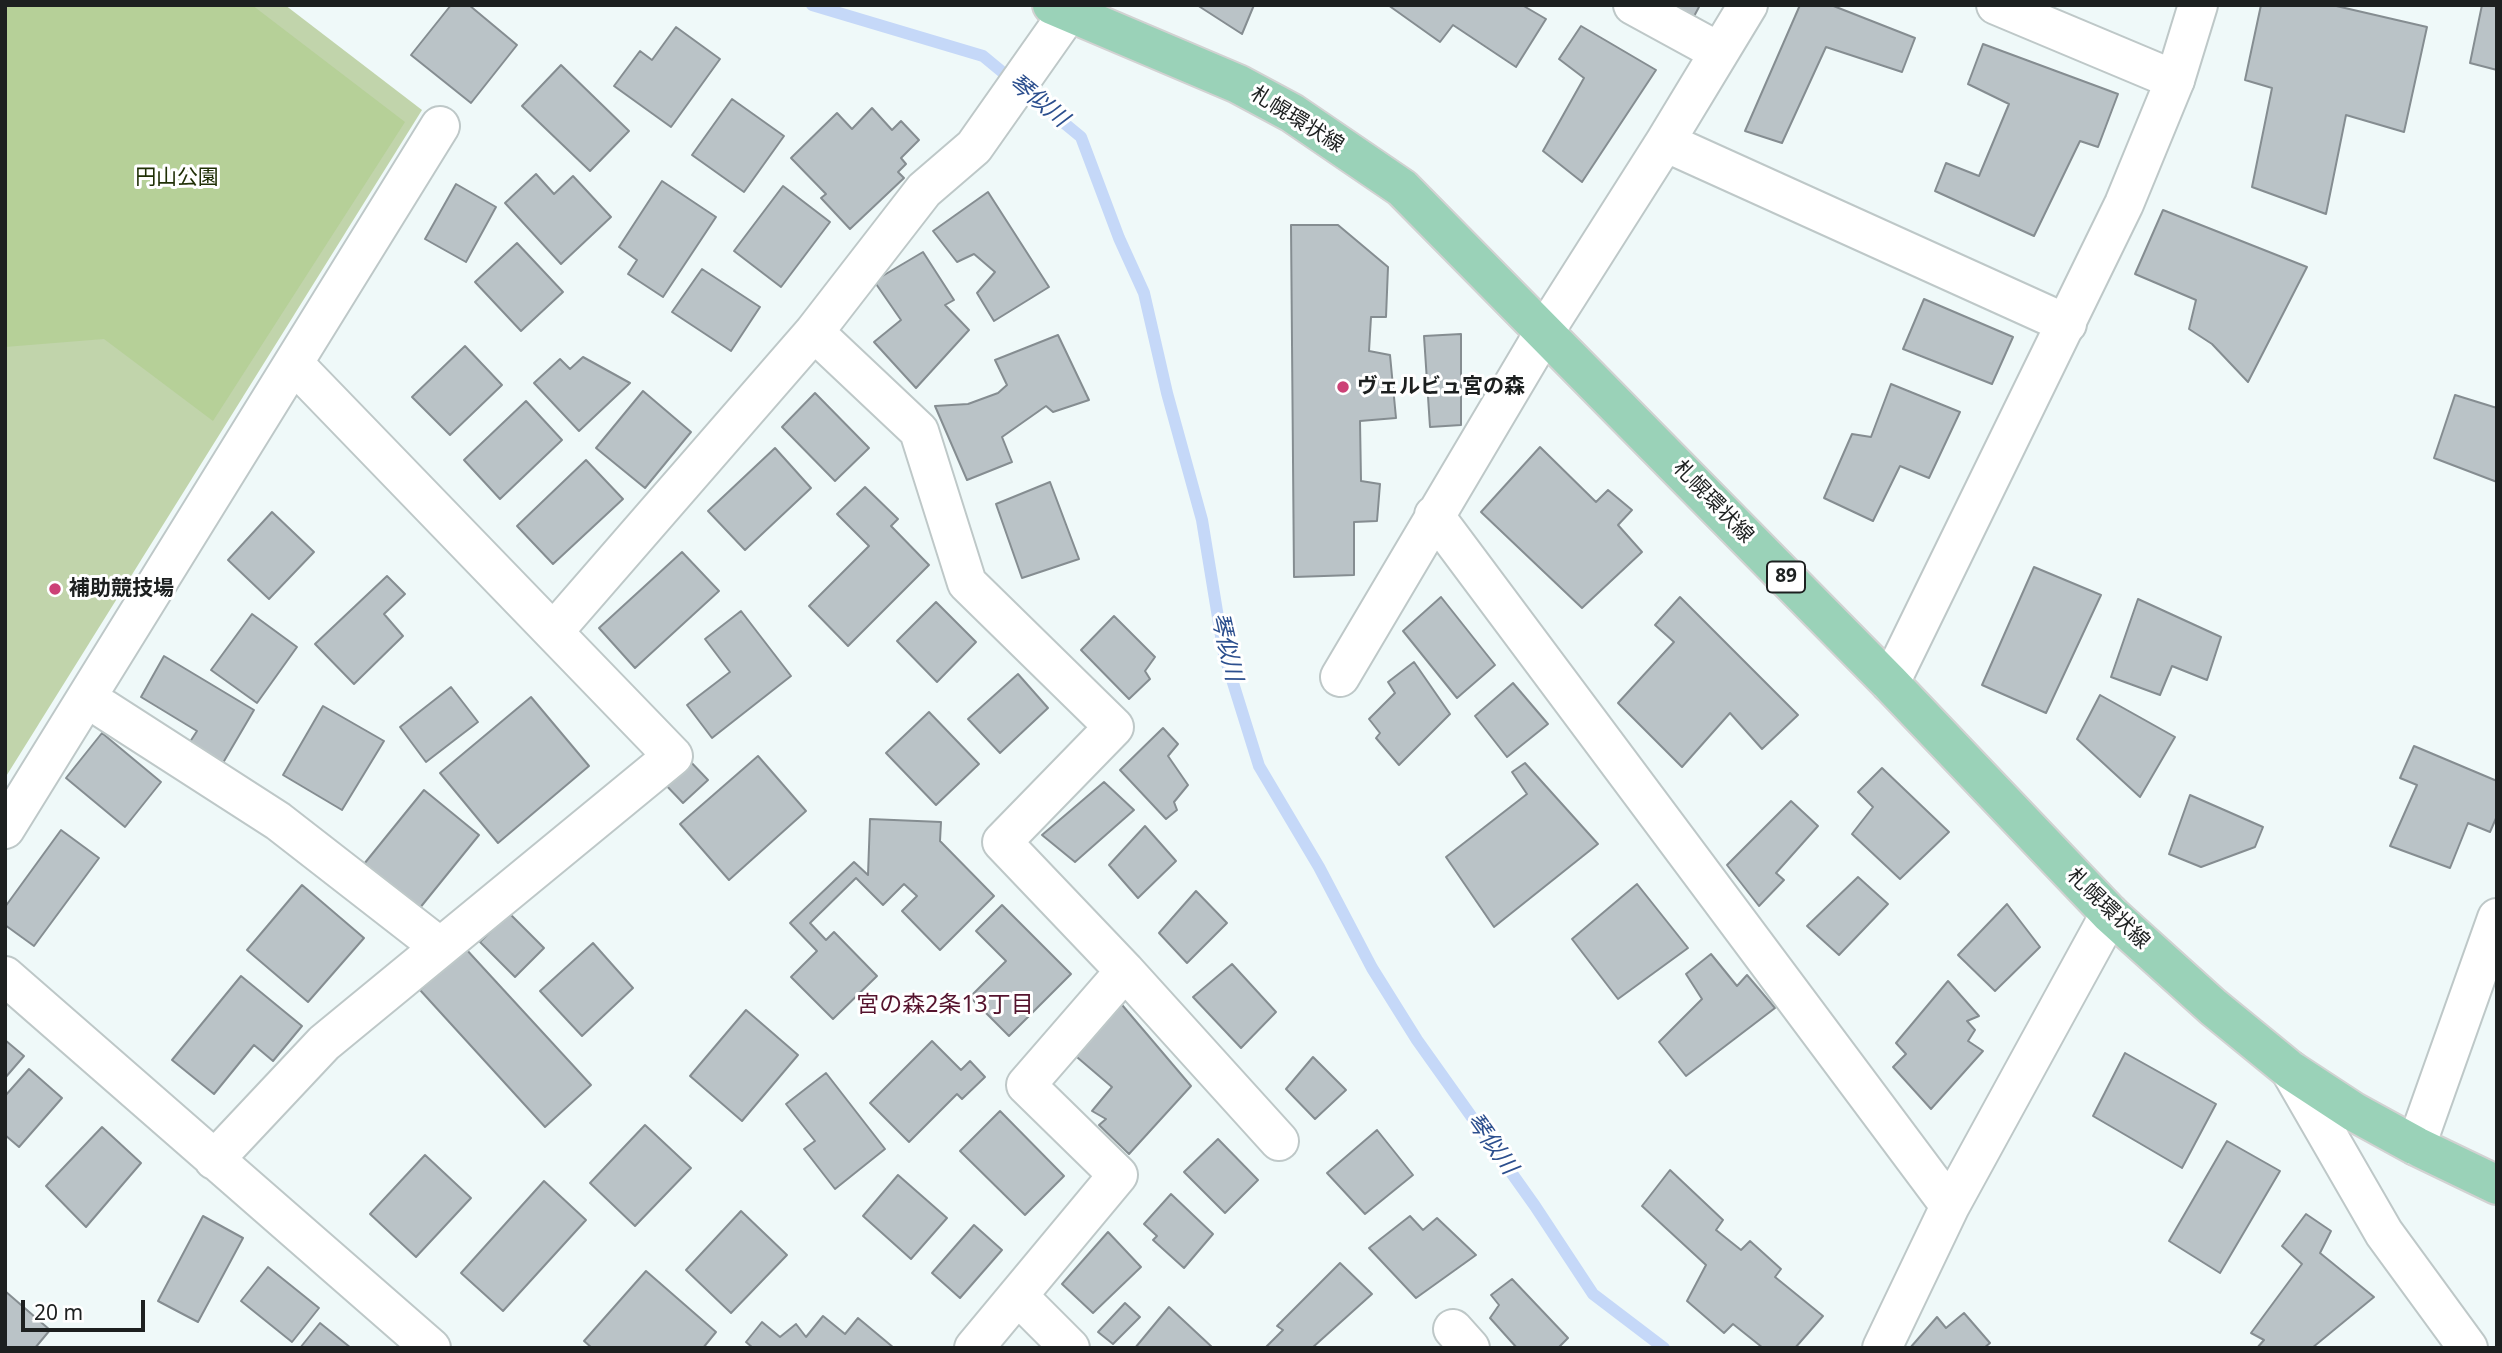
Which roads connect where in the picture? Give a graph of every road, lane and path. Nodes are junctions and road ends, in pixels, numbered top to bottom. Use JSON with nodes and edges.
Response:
{"nodes":[{"id":1,"x":1633,"y":5,"type":"edge"},
{"id":2,"x":1748,"y":5,"type":"edge"},
{"id":3,"x":1996,"y":5,"type":"edge"},
{"id":4,"x":2198,"y":5,"type":"edge"},
{"id":5,"x":1061,"y":9,"type":"edge"},
{"id":6,"x":1719,"y":52,"type":"junction"},
{"id":7,"x":2175,"y":80,"type":"junction"},
{"id":8,"x":440,"y":126,"type":"dead end"},
{"id":9,"x":1665,"y":142,"type":"junction"},
{"id":10,"x":2067,"y":324,"type":"junction"},
{"id":11,"x":1545,"y":331,"type":"junction"},
{"id":12,"x":814,"y":332,"type":"junction"},
{"id":13,"x":294,"y":364,"type":"junction"},
{"id":14,"x":1434,"y":515,"type":"junction"},
{"id":15,"x":554,"y":631,"type":"junction"},
{"id":16,"x":1340,"y":677,"type":"dead end"},
{"id":17,"x":1890,"y":683,"type":"junction"},
{"id":18,"x":104,"y":709,"type":"dead end"},
{"id":19,"x":5,"y":829,"type":"edge"},
{"id":20,"x":2110,"y":914,"type":"junction"},
{"id":21,"x":2497,"y":918,"type":"edge"},
{"id":22,"x":440,"y":947,"type":"junction"},
{"id":23,"x":1125,"y":971,"type":"junction"},
{"id":24,"x":5,"y":976,"type":"edge"},
{"id":25,"x":2290,"y":1070,"type":"junction"},
{"id":26,"x":1279,"y":1141,"type":"dead end"},
{"id":27,"x":2416,"y":1146,"type":"junction"},
{"id":28,"x":214,"y":1160,"type":"junction"},
{"id":29,"x":2497,"y":1185,"type":"edge"},
{"id":30,"x":1950,"y":1206,"type":"junction"},
{"id":31,"x":1018,"y":1296,"type":"junction"},
{"id":32,"x":431,"y":1348,"type":"edge"},
{"id":33,"x":974,"y":1348,"type":"edge"},
{"id":34,"x":1070,"y":1348,"type":"edge"},
{"id":35,"x":1882,"y":1348,"type":"edge"},
{"id":36,"x":2468,"y":1348,"type":"edge"}],
"edges":[{"from":1,"to":6,"type":"street"},
{"from":2,"to":6,"type":"street"},
{"from":3,"to":7,"type":"street"},
{"from":4,"to":7,"type":"street"},
{"from":5,"to":11,"type":"main road","name":"札幌環状線","number":"89"},
{"from":5,"to":12,"type":"street"},
{"from":6,"to":9,"type":"street"},
{"from":7,"to":10,"type":"street"},
{"from":8,"to":13,"type":"street"},
{"from":9,"to":10,"type":"street"},
{"from":9,"to":11,"type":"street"},
{"from":10,"to":17,"type":"street"},
{"from":11,"to":14,"type":"street"},
{"from":11,"to":17,"type":"main road","name":"札幌環状線","number":"89"},
{"from":12,"to":15,"type":"street"},
{"from":12,"to":23,"type":"street"},
{"from":13,"to":15,"type":"street"},
{"from":13,"to":19,"type":"street"},
{"from":14,"to":16,"type":"street"},
{"from":14,"to":30,"type":"street"},
{"from":15,"to":22,"type":"street"},
{"from":17,"to":20,"type":"main road","name":"札幌環状線","number":"89"},
{"from":18,"to":22,"type":"street"},
{"from":20,"to":25,"type":"main road","name":"札幌環状線","number":"89"},
{"from":20,"to":30,"type":"street"},
{"from":21,"to":27,"type":"street"},
{"from":22,"to":28,"type":"street"},
{"from":23,"to":26,"type":"street"},
{"from":23,"to":31,"type":"street"},
{"from":24,"to":28,"type":"street"},
{"from":25,"to":27,"type":"main road","name":"札幌環状線","number":"89"},
{"from":25,"to":36,"type":"street"},
{"from":27,"to":29,"type":"main road","name":"札幌環状線","number":"89"},
{"from":28,"to":32,"type":"street"},
{"from":30,"to":35,"type":"street"},
{"from":31,"to":33,"type":"street"},
{"from":31,"to":34,"type":"street"}]}
